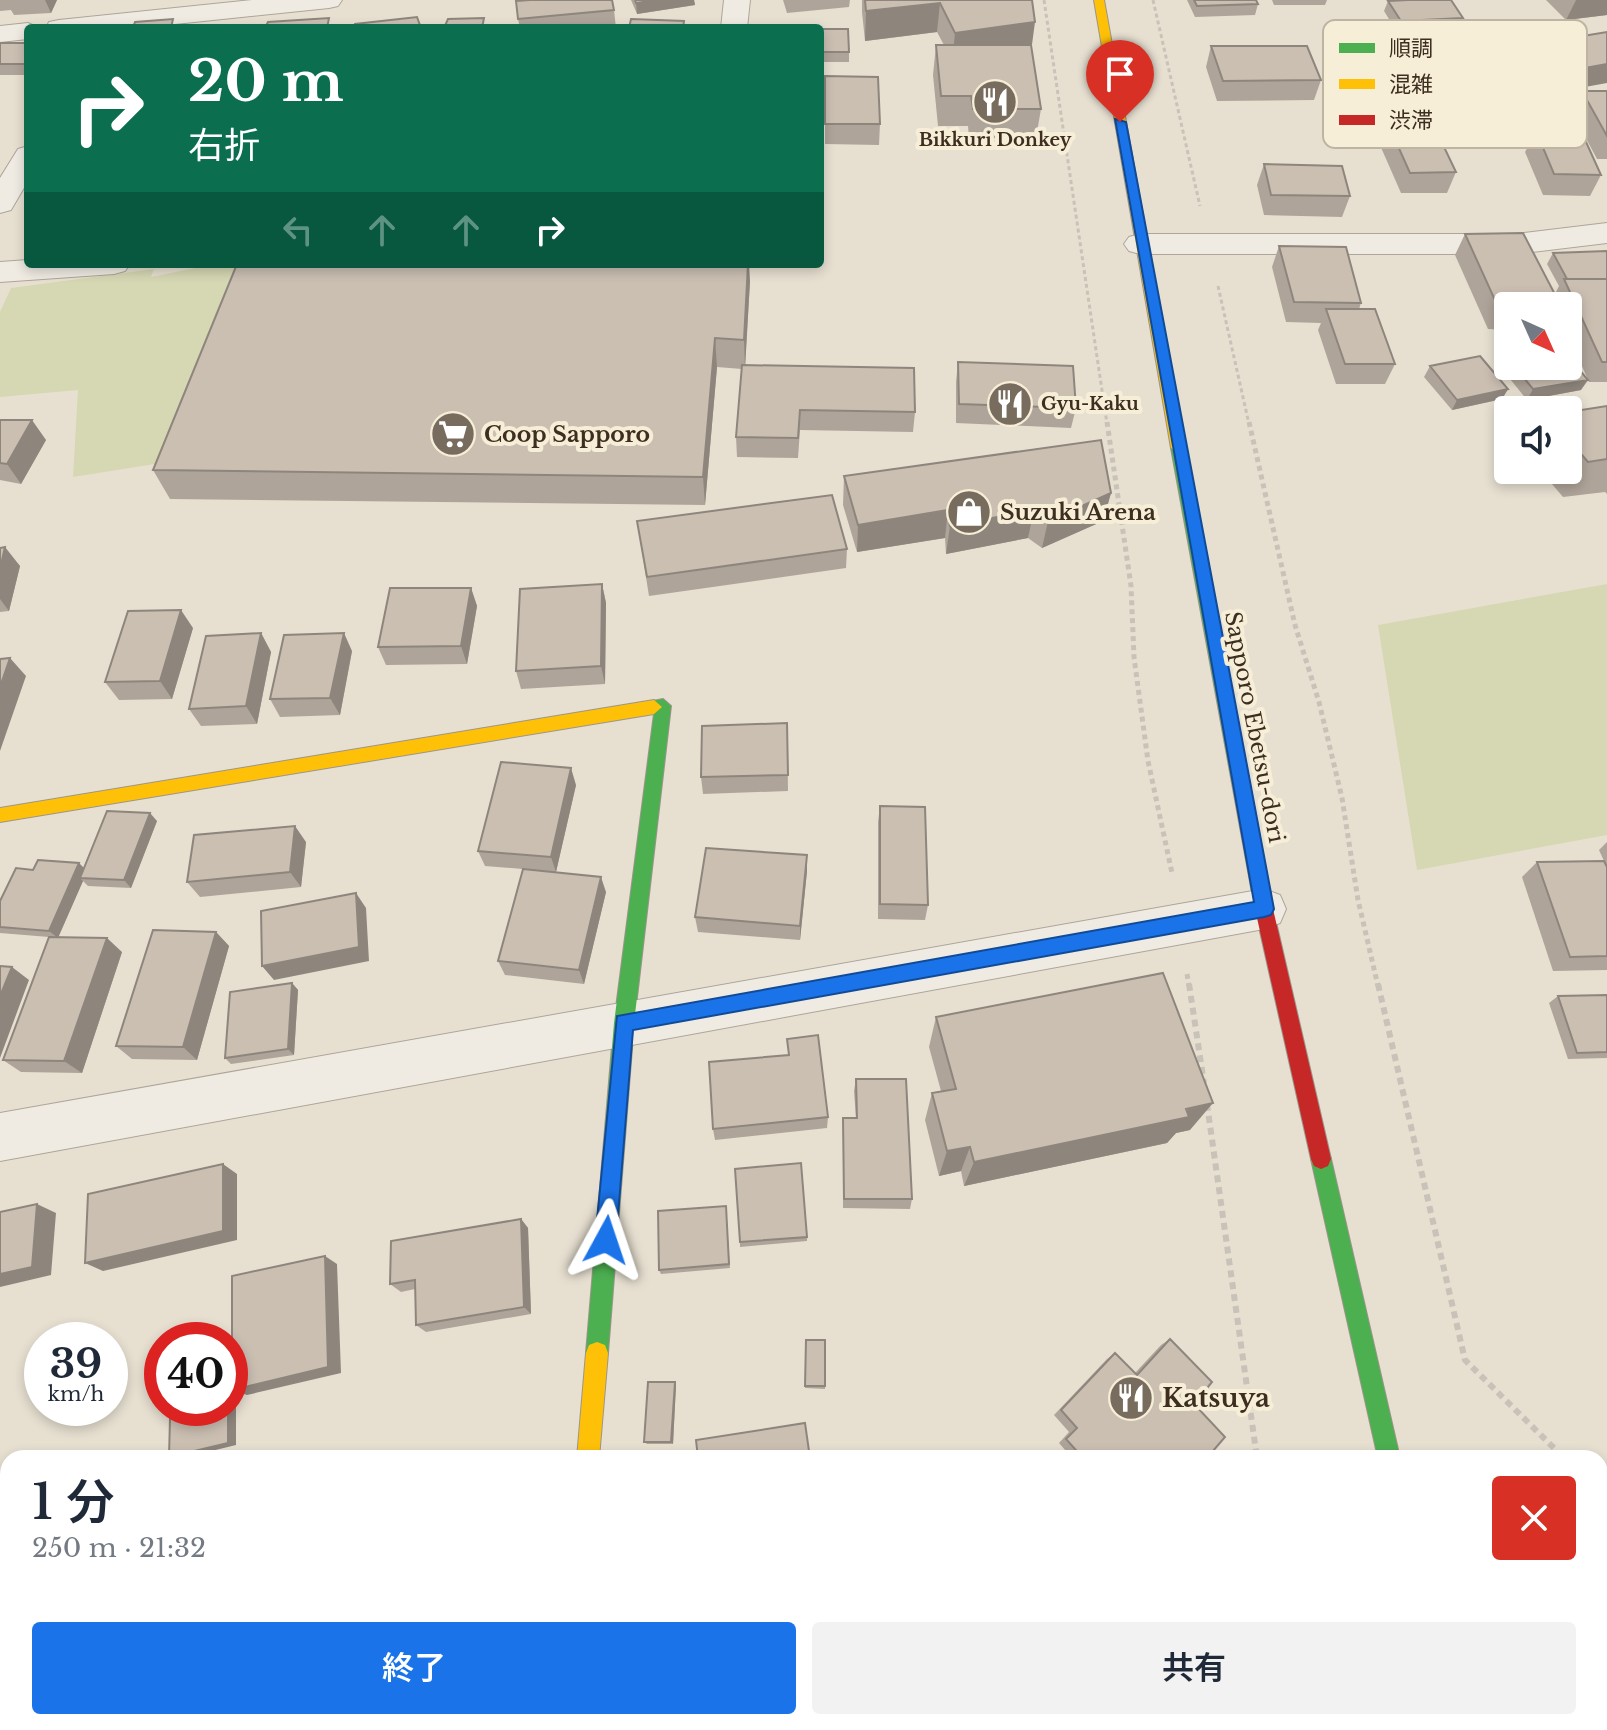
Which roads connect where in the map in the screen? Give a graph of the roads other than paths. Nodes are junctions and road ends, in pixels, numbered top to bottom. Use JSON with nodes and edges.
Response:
{"nodes":[{"id":1,"x":117,"y":0,"type":"edge"},
{"id":2,"x":329,"y":0,"type":"edge"},
{"id":3,"x":737,"y":0,"type":"edge"},
{"id":4,"x":1099,"y":0,"type":"edge"},
{"id":5,"x":103,"y":24,"type":"edge"},
{"id":6,"x":119,"y":24,"type":"edge"},
{"id":7,"x":734,"y":24,"type":"edge"},
{"id":8,"x":24,"y":31,"type":"edge"},
{"id":9,"x":0,"y":34,"type":"edge"},
{"id":10,"x":24,"y":161,"type":"edge"},
{"id":11,"x":2,"y":196,"type":"edge"},
{"id":12,"x":1607,"y":233,"type":"edge"},
{"id":13,"x":1140,"y":244,"type":"junction"},
{"id":14,"x":57,"y":268,"type":"edge"},
{"id":15,"x":0,"y":272,"type":"edge"},
{"id":16,"x":0,"y":815,"type":"edge"},
{"id":17,"x":1264,"y":909,"type":"junction"},
{"id":18,"x":624,"y":1023,"type":"junction"},
{"id":19,"x":0,"y":1137,"type":"edge"},
{"id":20,"x":589,"y":1450,"type":"edge"},
{"id":21,"x":1387,"y":1450,"type":"edge"}],
"edges":[{"from":1,"to":5,"type":"street"},
{"from":2,"to":6,"type":"street"},
{"from":3,"to":7,"type":"street"},
{"from":4,"to":13,"type":"main road","name":"Sapporo Ebetsu-dori"},
{"from":8,"to":9,"type":"street"},
{"from":10,"to":11,"type":"street"},
{"from":12,"to":13,"type":"street"},
{"from":13,"to":17,"type":"main road","name":"Sapporo Ebetsu-dori"},
{"from":14,"to":15,"type":"street"},
{"from":16,"to":18,"type":"main road"},
{"from":17,"to":18,"type":"street"},
{"from":17,"to":21,"type":"main road","name":"Sapporo Ebetsu-dori"},
{"from":18,"to":19,"type":"street"},
{"from":18,"to":20,"type":"main road"}]}
